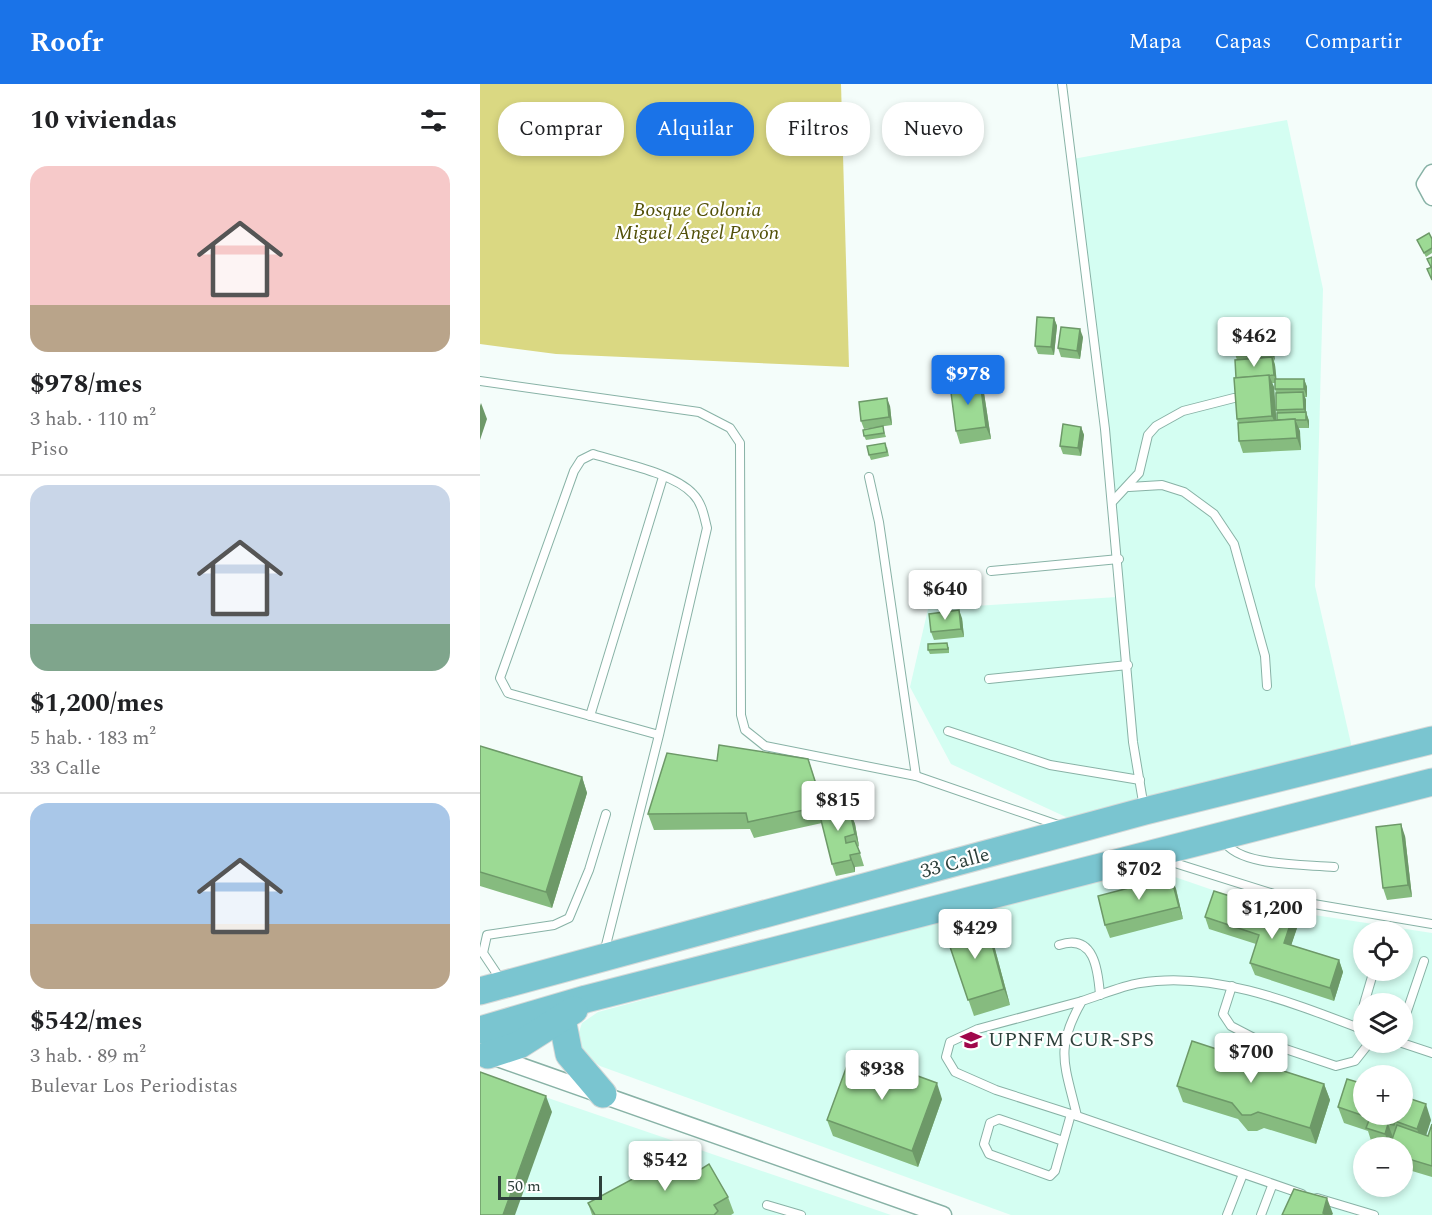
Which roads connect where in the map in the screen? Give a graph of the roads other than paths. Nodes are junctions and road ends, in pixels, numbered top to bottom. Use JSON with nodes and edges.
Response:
{"nodes":[{"id":1,"x":1062,"y":84,"type":"edge"},
{"id":2,"x":480,"y":381,"type":"edge"},
{"id":3,"x":1234,"y":398,"type":"edge"},
{"id":4,"x":663,"y":477,"type":"junction"},
{"id":5,"x":869,"y":477,"type":"dead end"},
{"id":6,"x":1129,"y":487,"type":"junction"},
{"id":7,"x":1113,"y":501,"type":"junction"},
{"id":8,"x":1119,"y":559,"type":"junction"},
{"id":9,"x":991,"y":571,"type":"dead end"},
{"id":10,"x":1128,"y":665,"type":"junction"},
{"id":11,"x":989,"y":679,"type":"dead end"},
{"id":12,"x":1267,"y":686,"type":"dead end"},
{"id":13,"x":590,"y":716,"type":"junction"},
{"id":14,"x":948,"y":731,"type":"dead end"},
{"id":15,"x":659,"y":735,"type":"junction"},
{"id":16,"x":1432,"y":740,"type":"edge"},
{"id":17,"x":916,"y":776,"type":"junction"},
{"id":18,"x":1140,"y":780,"type":"junction"},
{"id":19,"x":1432,"y":782,"type":"edge"},
{"id":20,"x":1145,"y":811,"type":"junction"},
{"id":21,"x":606,"y":814,"type":"dead end"},
{"id":22,"x":1076,"y":831,"type":"junction"},
{"id":23,"x":1221,"y":835,"type":"junction"},
{"id":24,"x":1145,"y":854,"type":"junction"},
{"id":25,"x":1334,"y":867,"type":"dead end"},
{"id":26,"x":1432,"y":924,"type":"edge"},
{"id":27,"x":484,"y":934,"type":"edge"},
{"id":28,"x":1059,"y":945,"type":"dead end"},
{"id":29,"x":603,"y":956,"type":"junction"},
{"id":30,"x":1424,"y":961,"type":"dead end"},
{"id":31,"x":1232,"y":986,"type":"junction"},
{"id":32,"x":498,"y":989,"type":"edge"},
{"id":33,"x":1413,"y":994,"type":"edge"},
{"id":34,"x":1100,"y":995,"type":"junction"},
{"id":35,"x":586,"y":999,"type":"junction"},
{"id":36,"x":1082,"y":1001,"type":"junction"},
{"id":37,"x":480,"y":1002,"type":"edge"},
{"id":38,"x":562,"y":1019,"type":"junction"},
{"id":39,"x":1353,"y":1027,"type":"edge"},
{"id":40,"x":483,"y":1045,"type":"edge"},
{"id":41,"x":1413,"y":1046,"type":"edge"},
{"id":42,"x":1361,"y":1053,"type":"edge"},
{"id":43,"x":1432,"y":1053,"type":"edge"},
{"id":44,"x":603,"y":1094,"type":"junction"},
{"id":45,"x":1074,"y":1115,"type":"junction"},
{"id":46,"x":1063,"y":1141,"type":"junction"},
{"id":47,"x":1243,"y":1174,"type":"junction"},
{"id":48,"x":1272,"y":1186,"type":"junction"},
{"id":49,"x":767,"y":1205,"type":"dead end"},
{"id":50,"x":914,"y":1211,"type":"edge"},
{"id":51,"x":801,"y":1215,"type":"edge"},
{"id":52,"x":943,"y":1215,"type":"edge"},
{"id":53,"x":1227,"y":1215,"type":"edge"},
{"id":54,"x":1261,"y":1215,"type":"edge"},
{"id":55,"x":1374,"y":1215,"type":"edge"}],
"edges":[{"from":1,"to":7,"type":"lane"},
{"from":2,"to":17,"type":"lane"},
{"from":3,"to":6,"type":"lane"},
{"from":4,"to":13,"type":"lane"},
{"from":4,"to":13,"type":"lane"},
{"from":4,"to":15,"type":"lane"},
{"from":5,"to":17,"type":"lane"},
{"from":6,"to":7,"type":"lane"},
{"from":6,"to":12,"type":"lane"},
{"from":7,"to":8,"type":"lane"},
{"from":8,"to":9,"type":"lane"},
{"from":8,"to":10,"type":"lane"},
{"from":10,"to":11,"type":"lane"},
{"from":10,"to":18,"type":"lane"},
{"from":13,"to":15,"type":"lane"},
{"from":14,"to":18,"type":"lane"},
{"from":15,"to":29,"type":"lane"},
{"from":16,"to":20,"type":"main road","name":"33 Calle"},
{"from":17,"to":22,"type":"lane"},
{"from":18,"to":20,"type":"lane"},
{"from":19,"to":23,"type":"main road","name":"33 Calle"},
{"from":20,"to":22,"type":"main road","name":"33 Calle"},
{"from":21,"to":27,"type":"lane"},
{"from":22,"to":29,"type":"main road","name":"33 Calle"},
{"from":23,"to":24,"type":"main road","name":"33 Calle"},
{"from":23,"to":25,"type":"lane"},
{"from":24,"to":26,"type":"lane"},
{"from":24,"to":35,"type":"main road","name":"33 Calle"},
{"from":27,"to":32,"type":"lane"},
{"from":28,"to":34,"type":"lane"},
{"from":29,"to":32,"type":"main road","name":"33 Calle"},
{"from":30,"to":33,"type":"lane"},
{"from":31,"to":34,"type":"lane"},
{"from":31,"to":39,"type":"lane"},
{"from":31,"to":42,"type":"lane"},
{"from":32,"to":37,"type":"main road","name":"33 Calle"},
{"from":34,"to":36,"type":"lane"},
{"from":35,"to":38,"type":"main road"},
{"from":35,"to":40,"type":"main road","name":"33 Calle"},
{"from":36,"to":45,"type":"lane"},
{"from":36,"to":45,"type":"lane"},
{"from":38,"to":40,"type":"main road"},
{"from":38,"to":44,"type":"main road"},
{"from":40,"to":44,"type":"street"},
{"from":41,"to":43,"type":"lane"},
{"from":44,"to":50,"type":"street"},
{"from":45,"to":46,"type":"lane"},
{"from":45,"to":47,"type":"lane"},
{"from":46,"to":46,"type":"lane"},
{"from":47,"to":48,"type":"lane"},
{"from":47,"to":53,"type":"lane"},
{"from":48,"to":54,"type":"lane"},
{"from":48,"to":55,"type":"lane"},
{"from":49,"to":51,"type":"lane"},
{"from":50,"to":52,"type":"street"}]}
